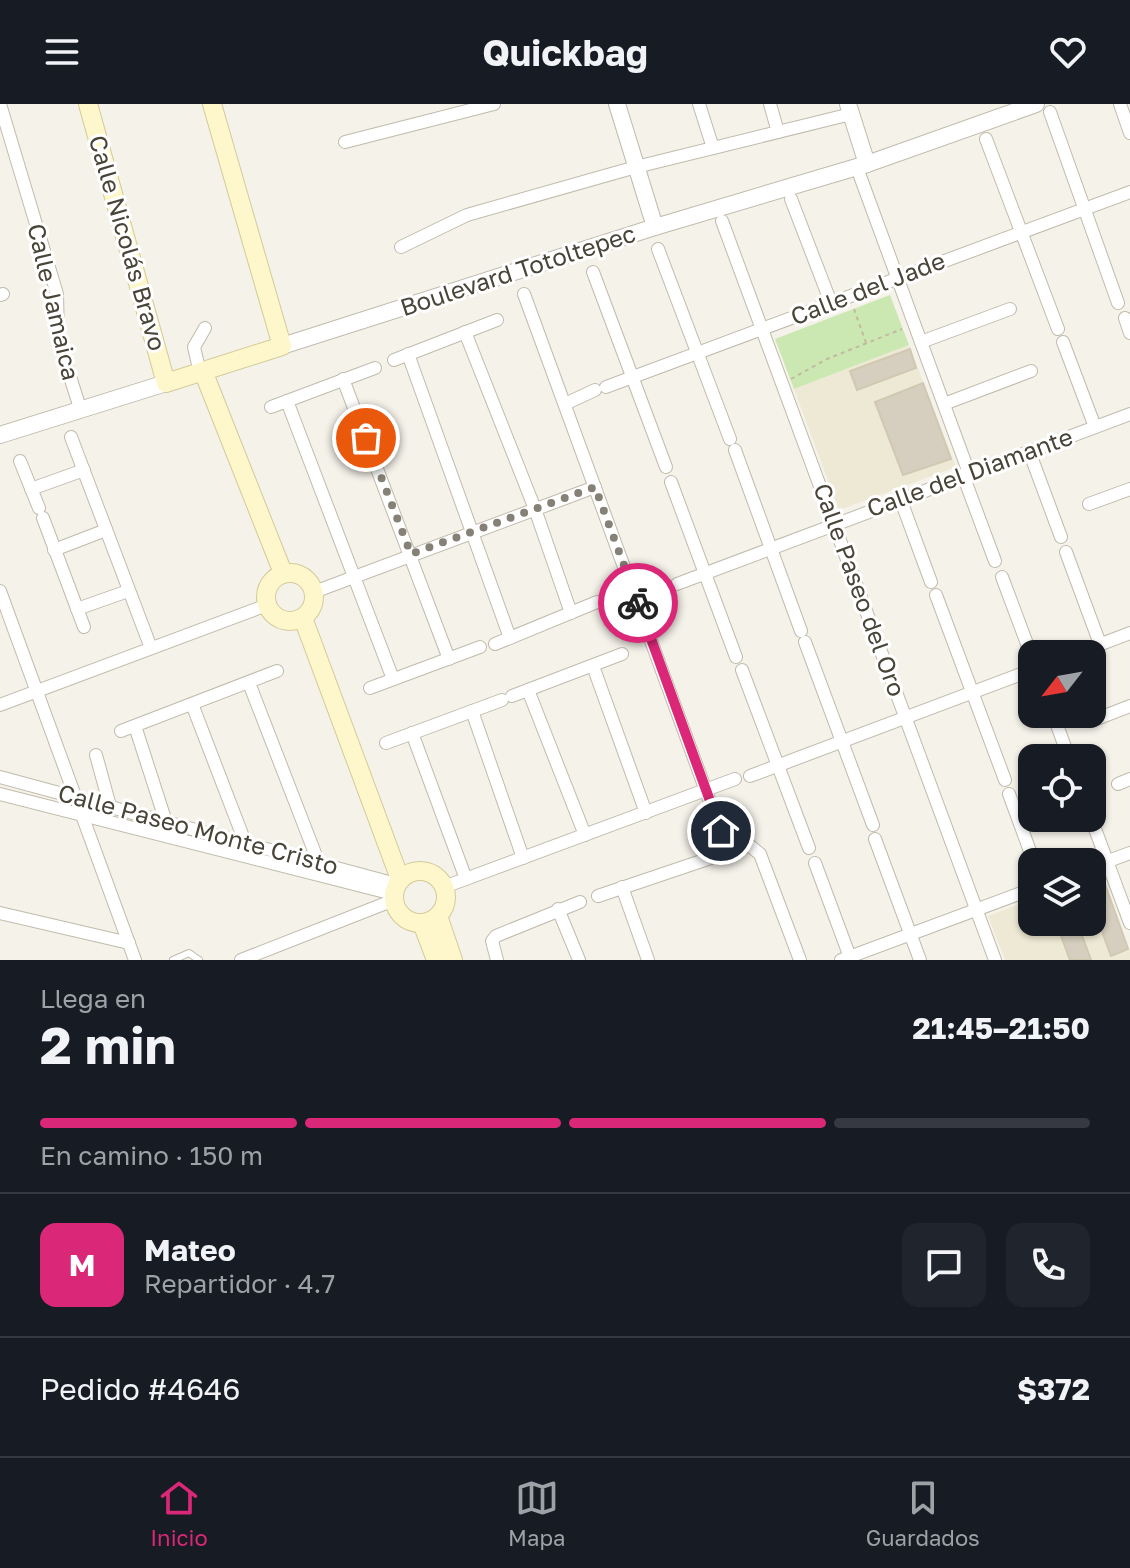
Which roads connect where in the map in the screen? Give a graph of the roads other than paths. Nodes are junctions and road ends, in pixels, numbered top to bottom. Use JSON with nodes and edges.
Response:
{"nodes":[{"id":1,"x":0,"y":104,"type":"edge"},
{"id":2,"x":88,"y":104,"type":"edge"},
{"id":3,"x":212,"y":104,"type":"edge"},
{"id":4,"x":494,"y":104,"type":"edge"},
{"id":5,"x":617,"y":104,"type":"edge"},
{"id":6,"x":699,"y":104,"type":"edge"},
{"id":7,"x":770,"y":104,"type":"edge"},
{"id":8,"x":1120,"y":104,"type":"edge"},
{"id":9,"x":1037,"y":106,"type":"edge"},
{"id":10,"x":850,"y":109,"type":"edge"},
{"id":11,"x":778,"y":132,"type":"junction"},
{"id":12,"x":1130,"y":133,"type":"edge"},
{"id":13,"x":986,"y":139,"type":"dead end"},
{"id":14,"x":345,"y":142,"type":"dead end"},
{"id":15,"x":713,"y":148,"type":"junction"},
{"id":16,"x":636,"y":167,"type":"junction"},
{"id":17,"x":864,"y":170,"type":"junction"},
{"id":18,"x":1130,"y":192,"type":"edge"},
{"id":19,"x":791,"y":199,"type":"dead end"},
{"id":20,"x":1084,"y":209,"type":"junction"},
{"id":21,"x":722,"y":221,"type":"dead end"},
{"id":22,"x":655,"y":227,"type":"junction"},
{"id":23,"x":1022,"y":231,"type":"junction"},
{"id":24,"x":401,"y":247,"type":"dead end"},
{"id":25,"x":658,"y":249,"type":"dead end"},
{"id":26,"x":593,"y":272,"type":"dead end"},
{"id":27,"x":898,"y":278,"type":"junction"},
{"id":28,"x":524,"y":294,"type":"dead end"},
{"id":29,"x":831,"y":303,"type":"junction"},
{"id":30,"x":1118,"y":303,"type":"dead end"},
{"id":31,"x":1010,"y":309,"type":"dead end"},
{"id":32,"x":1125,"y":318,"type":"dead end"},
{"id":33,"x":497,"y":320,"type":"dead end"},
{"id":34,"x":205,"y":328,"type":"dead end"},
{"id":35,"x":762,"y":329,"type":"junction"},
{"id":36,"x":465,"y":332,"type":"junction"},
{"id":37,"x":1130,"y":333,"type":"edge"},
{"id":38,"x":921,"y":342,"type":"junction"},
{"id":39,"x":282,"y":346,"type":"junction"},
{"id":40,"x":698,"y":352,"type":"junction"},
{"id":41,"x":408,"y":354,"type":"junction"},
{"id":42,"x":394,"y":360,"type":"dead end"},
{"id":43,"x":375,"y":368,"type":"dead end"},
{"id":44,"x":1031,"y":371,"type":"dead end"},
{"id":45,"x":202,"y":372,"type":"junction"},
{"id":46,"x":633,"y":376,"type":"junction"},
{"id":47,"x":343,"y":379,"type":"junction"},
{"id":48,"x":166,"y":383,"type":"junction"},
{"id":49,"x":287,"y":401,"type":"junction"},
{"id":50,"x":565,"y":404,"type":"junction"},
{"id":51,"x":944,"y":404,"type":"junction"},
{"id":52,"x":271,"y":407,"type":"dead end"},
{"id":53,"x":80,"y":408,"type":"junction"},
{"id":54,"x":1130,"y":414,"type":"edge"},
{"id":55,"x":1095,"y":427,"type":"junction"},
{"id":56,"x":0,"y":435,"type":"edge"},
{"id":57,"x":71,"y":437,"type":"dead end"},
{"id":58,"x":1029,"y":451,"type":"junction"},
{"id":59,"x":20,"y":461,"type":"dead end"},
{"id":60,"x":666,"y":467,"type":"dead end"},
{"id":61,"x":84,"y":470,"type":"junction"},
{"id":62,"x":966,"y":474,"type":"junction"},
{"id":63,"x":671,"y":482,"type":"dead end"},
{"id":64,"x":595,"y":487,"type":"junction"},
{"id":65,"x":31,"y":489,"type":"junction"},
{"id":66,"x":1130,"y":489,"type":"edge"},
{"id":67,"x":900,"y":498,"type":"junction"},
{"id":68,"x":1089,"y":504,"type":"dead end"},
{"id":69,"x":535,"y":509,"type":"junction"},
{"id":70,"x":834,"y":523,"type":"junction"},
{"id":71,"x":106,"y":530,"type":"junction"},
{"id":72,"x":473,"y":531,"type":"junction"},
{"id":73,"x":1061,"y":537,"type":"dead end"},
{"id":74,"x":770,"y":547,"type":"junction"},
{"id":75,"x":54,"y":550,"type":"junction"},
{"id":76,"x":1066,"y":552,"type":"dead end"},
{"id":77,"x":411,"y":554,"type":"junction"},
{"id":78,"x":995,"y":561,"type":"dead end"},
{"id":79,"x":283,"y":573,"type":"junction"},
{"id":80,"x":705,"y":573,"type":"junction"},
{"id":81,"x":354,"y":575,"type":"junction"},
{"id":82,"x":1002,"y":577,"type":"dead end"},
{"id":83,"x":0,"y":591,"type":"edge"},
{"id":84,"x":128,"y":591,"type":"junction"},
{"id":85,"x":314,"y":592,"type":"junction"},
{"id":86,"x":636,"y":597,"type":"junction"},
{"id":87,"x":597,"y":602,"type":"dead end"},
{"id":88,"x":267,"y":605,"type":"junction"},
{"id":89,"x":77,"y":609,"type":"junction"},
{"id":90,"x":571,"y":613,"type":"junction"},
{"id":91,"x":303,"y":618,"type":"junction"},
{"id":92,"x":84,"y":627,"type":"dead end"},
{"id":93,"x":1130,"y":633,"type":"edge"},
{"id":94,"x":510,"y":638,"type":"junction"},
{"id":95,"x":1026,"y":640,"type":"edge"},
{"id":96,"x":1099,"y":640,"type":"edge"},
{"id":97,"x":1106,"y":642,"type":"edge"},
{"id":98,"x":495,"y":644,"type":"dead end"},
{"id":99,"x":480,"y":647,"type":"dead end"},
{"id":100,"x":151,"y":648,"type":"junction"},
{"id":101,"x":622,"y":654,"type":"dead end"},
{"id":102,"x":736,"y":657,"type":"dead end"},
{"id":103,"x":449,"y":659,"type":"junction"},
{"id":104,"x":593,"y":666,"type":"junction"},
{"id":105,"x":742,"y":670,"type":"dead end"},
{"id":106,"x":277,"y":671,"type":"dead end"},
{"id":107,"x":1018,"y":675,"type":"edge"},
{"id":108,"x":393,"y":679,"type":"junction"},
{"id":109,"x":249,"y":683,"type":"junction"},
{"id":110,"x":370,"y":688,"type":"dead end"},
{"id":111,"x":528,"y":690,"type":"junction"},
{"id":112,"x":36,"y":691,"type":"junction"},
{"id":113,"x":972,"y":692,"type":"junction"},
{"id":114,"x":192,"y":704,"type":"junction"},
{"id":115,"x":0,"y":705,"type":"edge"},
{"id":116,"x":1130,"y":706,"type":"edge"},
{"id":117,"x":472,"y":711,"type":"junction"},
{"id":118,"x":1106,"y":715,"type":"edge"},
{"id":119,"x":906,"y":717,"type":"junction"},
{"id":120,"x":135,"y":726,"type":"junction"},
{"id":121,"x":121,"y":731,"type":"dead end"},
{"id":122,"x":412,"y":733,"type":"junction"},
{"id":123,"x":843,"y":741,"type":"junction"},
{"id":124,"x":386,"y":743,"type":"dead end"},
{"id":125,"x":96,"y":755,"type":"dead end"},
{"id":126,"x":777,"y":766,"type":"junction"},
{"id":127,"x":750,"y":776,"type":"dead end"},
{"id":128,"x":0,"y":777,"type":"edge"},
{"id":129,"x":735,"y":779,"type":"dead end"},
{"id":130,"x":1005,"y":780,"type":"dead end"},
{"id":131,"x":706,"y":791,"type":"junction"},
{"id":132,"x":0,"y":794,"type":"edge"},
{"id":133,"x":1009,"y":794,"type":"dead end"},
{"id":134,"x":75,"y":797,"type":"junction"},
{"id":135,"x":110,"y":806,"type":"junction"},
{"id":136,"x":646,"y":813,"type":"junction"},
{"id":137,"x":82,"y":815,"type":"junction"},
{"id":138,"x":166,"y":822,"type":"junction"},
{"id":139,"x":873,"y":825,"type":"dead end"},
{"id":140,"x":1097,"y":832,"type":"edge"},
{"id":141,"x":585,"y":835,"type":"junction"},
{"id":142,"x":875,"y":839,"type":"dead end"},
{"id":143,"x":245,"y":842,"type":"junction"},
{"id":144,"x":809,"y":848,"type":"dead end"},
{"id":145,"x":1029,"y":848,"type":"edge"},
{"id":146,"x":728,"y":851,"type":"junction"},
{"id":147,"x":1130,"y":853,"type":"edge"},
{"id":148,"x":523,"y":858,"type":"junction"},
{"id":149,"x":318,"y":861,"type":"junction"},
{"id":150,"x":1108,"y":861,"type":"junction"},
{"id":151,"x":815,"y":863,"type":"dead end"},
{"id":152,"x":466,"y":879,"type":"junction"},
{"id":153,"x":444,"y":887,"type":"junction"},
{"id":154,"x":622,"y":887,"type":"junction"},
{"id":155,"x":396,"y":889,"type":"junction"},
{"id":156,"x":1018,"y":894,"type":"edge"},
{"id":157,"x":598,"y":896,"type":"dead end"},
{"id":158,"x":580,"y":902,"type":"dead end"},
{"id":159,"x":558,"y":909,"type":"junction"},
{"id":160,"x":976,"y":910,"type":"junction"},
{"id":161,"x":0,"y":913,"type":"edge"},
{"id":162,"x":430,"y":920,"type":"junction"},
{"id":163,"x":1130,"y":923,"type":"edge"},
{"id":164,"x":911,"y":935,"type":"junction"},
{"id":165,"x":129,"y":943,"type":"junction"},
{"id":166,"x":848,"y":959,"type":"edge"},
{"id":167,"x":135,"y":960,"type":"edge"},
{"id":168,"x":173,"y":960,"type":"edge"},
{"id":169,"x":199,"y":960,"type":"edge"},
{"id":170,"x":241,"y":960,"type":"edge"},
{"id":171,"x":436,"y":960,"type":"edge"},
{"id":172,"x":453,"y":960,"type":"edge"},
{"id":173,"x":497,"y":960,"type":"edge"},
{"id":174,"x":579,"y":960,"type":"edge"},
{"id":175,"x":648,"y":960,"type":"edge"},
{"id":176,"x":800,"y":960,"type":"edge"},
{"id":177,"x":920,"y":960,"type":"edge"},
{"id":178,"x":995,"y":960,"type":"edge"}],
"edges":[{"from":1,"to":53,"type":"street","name":"Calle Jamaica"},
{"from":2,"to":48,"type":"main road","name":"Calle Nicolás Bravo"},
{"from":3,"to":39,"type":"main road"},
{"from":4,"to":14,"type":"street"},
{"from":5,"to":16,"type":"street"},
{"from":6,"to":15,"type":"street"},
{"from":7,"to":11,"type":"street"},
{"from":8,"to":12,"type":"street"},
{"from":9,"to":17,"type":"street","name":"Boulevard Totoltepec"},
{"from":9,"to":20,"type":"street"},
{"from":10,"to":11,"type":"street"},
{"from":10,"to":17,"type":"street"},
{"from":11,"to":15,"type":"street"},
{"from":13,"to":23,"type":"street"},
{"from":15,"to":16,"type":"street"},
{"from":16,"to":22,"type":"street"},
{"from":16,"to":24,"type":"street"},
{"from":17,"to":22,"type":"street","name":"Boulevard Totoltepec"},
{"from":17,"to":27,"type":"street"},
{"from":18,"to":20,"type":"street","name":"Calle del Jade"},
{"from":19,"to":29,"type":"street"},
{"from":20,"to":23,"type":"street","name":"Calle del Jade"},
{"from":20,"to":30,"type":"street"},
{"from":21,"to":35,"type":"street","name":"Calle Paseo del Oro"},
{"from":22,"to":39,"type":"street","name":"Boulevard Totoltepec"},
{"from":23,"to":27,"type":"street","name":"Calle del Jade"},
{"from":23,"to":55,"type":"street"},
{"from":25,"to":40,"type":"street"},
{"from":26,"to":46,"type":"street"},
{"from":27,"to":29,"type":"street","name":"Calle del Jade"},
{"from":27,"to":38,"type":"street"},
{"from":28,"to":50,"type":"street"},
{"from":29,"to":35,"type":"street","name":"Calle del Jade"},
{"from":31,"to":38,"type":"street"},
{"from":32,"to":37,"type":"street"},
{"from":33,"to":36,"type":"street"},
{"from":34,"to":45,"type":"street"},
{"from":35,"to":40,"type":"street","name":"Calle del Jade"},
{"from":35,"to":70,"type":"street","name":"Calle Paseo del Oro"},
{"from":36,"to":41,"type":"street"},
{"from":36,"to":69,"type":"street"},
{"from":38,"to":51,"type":"street"},
{"from":39,"to":45,"type":"main road","name":"Boulevard Totoltepec"},
{"from":40,"to":46,"type":"street","name":"Calle del Jade"},
{"from":40,"to":74,"type":"street"},
{"from":41,"to":42,"type":"street"},
{"from":41,"to":72,"type":"street"},
{"from":43,"to":47,"type":"street"},
{"from":44,"to":51,"type":"street"},
{"from":45,"to":48,"type":"main road","name":"Boulevard Totoltepec"},
{"from":45,"to":79,"type":"main road"},
{"from":46,"to":50,"type":"street","name":"Calle del Jade"},
{"from":46,"to":60,"type":"street"},
{"from":47,"to":49,"type":"street"},
{"from":47,"to":77,"type":"street"},
{"from":48,"to":53,"type":"street","name":"Boulevard Totoltepec"},
{"from":49,"to":52,"type":"street"},
{"from":49,"to":81,"type":"street"},
{"from":50,"to":64,"type":"street"},
{"from":51,"to":62,"type":"street"},
{"from":53,"to":56,"type":"street","name":"Boulevard Totoltepec"},
{"from":54,"to":55,"type":"street","name":"Calle del Diamante"},
{"from":55,"to":58,"type":"street","name":"Calle del Diamante"},
{"from":57,"to":61,"type":"street"},
{"from":58,"to":62,"type":"street","name":"Calle del Diamante"},
{"from":58,"to":73,"type":"street"},
{"from":59,"to":65,"type":"street"},
{"from":61,"to":65,"type":"street"},
{"from":61,"to":71,"type":"street"},
{"from":62,"to":67,"type":"street","name":"Calle del Diamante"},
{"from":62,"to":78,"type":"street"},
{"from":63,"to":80,"type":"street"},
{"from":64,"to":69,"type":"street"},
{"from":64,"to":86,"type":"street"},
{"from":65,"to":75,"type":"street"},
{"from":66,"to":68,"type":"street"},
{"from":67,"to":70,"type":"street","name":"Calle del Diamante"},
{"from":67,"to":113,"type":"street"},
{"from":69,"to":72,"type":"street"},
{"from":69,"to":90,"type":"street"},
{"from":70,"to":74,"type":"street","name":"Calle del Diamante"},
{"from":70,"to":119,"type":"street","name":"Calle Paseo del Oro"},
{"from":71,"to":75,"type":"street"},
{"from":71,"to":84,"type":"street"},
{"from":72,"to":77,"type":"street"},
{"from":72,"to":94,"type":"street"},
{"from":74,"to":80,"type":"street","name":"Calle del Diamante"},
{"from":74,"to":123,"type":"street"},
{"from":75,"to":89,"type":"street"},
{"from":76,"to":96,"type":"street"},
{"from":77,"to":81,"type":"street"},
{"from":77,"to":103,"type":"street"},
{"from":79,"to":85,"type":"main road"},
{"from":79,"to":88,"type":"main road"},
{"from":80,"to":86,"type":"street","name":"Calle del Diamante"},
{"from":80,"to":102,"type":"street"},
{"from":81,"to":85,"type":"street"},
{"from":81,"to":108,"type":"street"},
{"from":82,"to":95,"type":"street"},
{"from":83,"to":112,"type":"street"},
{"from":84,"to":89,"type":"street"},
{"from":84,"to":100,"type":"street"},
{"from":85,"to":91,"type":"main road"},
{"from":86,"to":131,"type":"street"},
{"from":87,"to":90,"type":"street"},
{"from":88,"to":91,"type":"main road"},
{"from":88,"to":100,"type":"street"},
{"from":89,"to":92,"type":"street"},
{"from":90,"to":94,"type":"street"},
{"from":91,"to":155,"type":"main road"},
{"from":93,"to":97,"type":"street"},
{"from":94,"to":98,"type":"street"},
{"from":99,"to":103,"type":"street"},
{"from":100,"to":112,"type":"street"},
{"from":101,"to":104,"type":"street"},
{"from":103,"to":108,"type":"street"},
{"from":104,"to":111,"type":"street"},
{"from":104,"to":136,"type":"street"},
{"from":105,"to":126,"type":"street"},
{"from":106,"to":109,"type":"street"},
{"from":107,"to":113,"type":"street"},
{"from":108,"to":110,"type":"street"},
{"from":109,"to":114,"type":"street"},
{"from":109,"to":149,"type":"street"},
{"from":111,"to":117,"type":"street"},
{"from":111,"to":141,"type":"street"},
{"from":112,"to":115,"type":"street"},
{"from":112,"to":134,"type":"street"},
{"from":113,"to":119,"type":"street"},
{"from":113,"to":130,"type":"street"},
{"from":114,"to":120,"type":"street"},
{"from":114,"to":143,"type":"street"},
{"from":116,"to":118,"type":"street"},
{"from":117,"to":122,"type":"street"},
{"from":117,"to":148,"type":"street"},
{"from":119,"to":123,"type":"street"},
{"from":119,"to":160,"type":"street","name":"Calle Paseo del Oro"},
{"from":120,"to":121,"type":"street"},
{"from":120,"to":138,"type":"street"},
{"from":122,"to":124,"type":"street"},
{"from":122,"to":152,"type":"street"},
{"from":123,"to":126,"type":"street"},
{"from":123,"to":139,"type":"street"},
{"from":125,"to":135,"type":"street"},
{"from":126,"to":127,"type":"street"},
{"from":126,"to":144,"type":"street"},
{"from":128,"to":134,"type":"street","name":"Calle Paseo Monte Cristo"},
{"from":129,"to":131,"type":"street"},
{"from":131,"to":136,"type":"street"},
{"from":131,"to":146,"type":"street"},
{"from":132,"to":137,"type":"street","name":"Calle Paseo Monte Cristo"},
{"from":133,"to":145,"type":"street"},
{"from":134,"to":135,"type":"street","name":"Calle Paseo Monte Cristo"},
{"from":134,"to":137,"type":"street"},
{"from":135,"to":138,"type":"street","name":"Calle Paseo Monte Cristo"},
{"from":136,"to":141,"type":"street"},
{"from":137,"to":155,"type":"street","name":"Calle Paseo Monte Cristo"},
{"from":137,"to":165,"type":"street"},
{"from":138,"to":143,"type":"street","name":"Calle Paseo Monte Cristo"},
{"from":140,"to":150,"type":"street"},
{"from":141,"to":148,"type":"street"},
{"from":142,"to":164,"type":"street"},
{"from":143,"to":149,"type":"street","name":"Calle Paseo Monte Cristo"},
{"from":146,"to":154,"type":"street"},
{"from":146,"to":176,"type":"street"},
{"from":147,"to":150,"type":"street"},
{"from":148,"to":152,"type":"street"},
{"from":149,"to":155,"type":"street","name":"Calle Paseo Monte Cristo"},
{"from":150,"to":163,"type":"street"},
{"from":151,"to":166,"type":"street"},
{"from":152,"to":153,"type":"street"},
{"from":153,"to":155,"type":"main road"},
{"from":153,"to":162,"type":"main road"},
{"from":154,"to":157,"type":"street"},
{"from":154,"to":175,"type":"street"},
{"from":155,"to":162,"type":"main road"},
{"from":155,"to":170,"type":"street"},
{"from":156,"to":160,"type":"street"},
{"from":158,"to":159,"type":"street"},
{"from":159,"to":173,"type":"street"},
{"from":159,"to":174,"type":"street"},
{"from":160,"to":164,"type":"street"},
{"from":160,"to":178,"type":"street","name":"Calle Paseo del Oro"},
{"from":161,"to":165,"type":"street"},
{"from":162,"to":171,"type":"main road"},
{"from":162,"to":172,"type":"main road"},
{"from":164,"to":166,"type":"street"},
{"from":164,"to":177,"type":"street"},
{"from":165,"to":167,"type":"street"},
{"from":168,"to":169,"type":"lane"}]}
